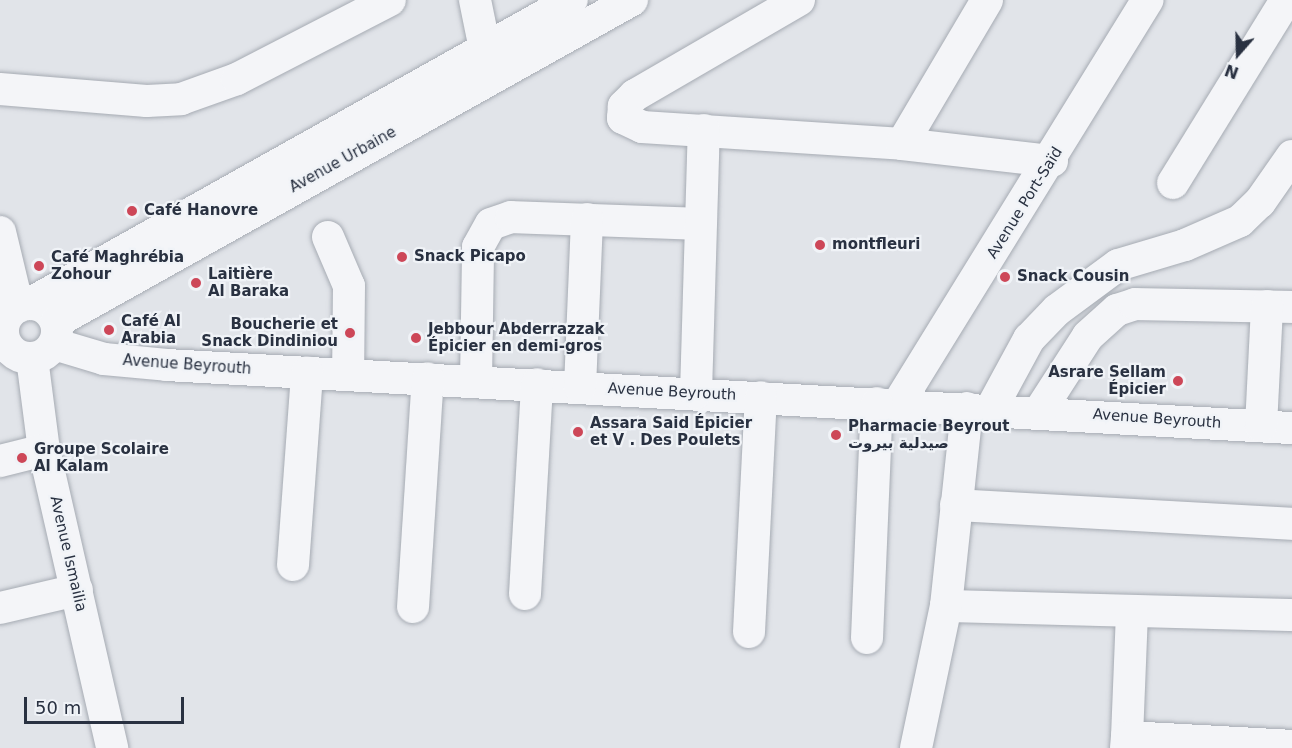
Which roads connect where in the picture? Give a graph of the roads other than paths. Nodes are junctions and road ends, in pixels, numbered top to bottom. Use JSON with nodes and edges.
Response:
{"nodes":[{"id":1,"x":390,"y":0,"type":"edge"},
{"id":2,"x":475,"y":0,"type":"edge"},
{"id":3,"x":572,"y":0,"type":"edge"},
{"id":4,"x":632,"y":0,"type":"edge"},
{"id":5,"x":799,"y":0,"type":"edge"},
{"id":6,"x":987,"y":0,"type":"edge"},
{"id":7,"x":1148,"y":0,"type":"edge"},
{"id":8,"x":1286,"y":0,"type":"edge"},
{"id":9,"x":485,"y":49,"type":"junction"},
{"id":10,"x":0,"y":89,"type":"edge"},
{"id":11,"x":704,"y":130,"type":"junction"},
{"id":12,"x":902,"y":144,"type":"junction"},
{"id":13,"x":1292,"y":156,"type":"edge"},
{"id":14,"x":1052,"y":161,"type":"junction"},
{"id":15,"x":1173,"y":183,"type":"dead end"},
{"id":16,"x":587,"y":219,"type":"junction"},
{"id":17,"x":700,"y":224,"type":"junction"},
{"id":18,"x":0,"y":232,"type":"edge"},
{"id":19,"x":328,"y":237,"type":"dead end"},
{"id":20,"x":1280,"y":306,"type":"edge"},
{"id":21,"x":13,"y":315,"type":"edge"},
{"id":22,"x":31,"y":347,"type":"edge"},
{"id":23,"x":307,"y":373,"type":"junction"},
{"id":24,"x":348,"y":375,"type":"junction"},
{"id":25,"x":428,"y":378,"type":"junction"},
{"id":26,"x":476,"y":381,"type":"junction"},
{"id":27,"x":537,"y":384,"type":"junction"},
{"id":28,"x":580,"y":387,"type":"junction"},
{"id":29,"x":696,"y":393,"type":"junction"},
{"id":30,"x":761,"y":397,"type":"junction"},
{"id":31,"x":888,"y":403,"type":"junction"},
{"id":32,"x":979,"y":408,"type":"junction"},
{"id":33,"x":1039,"y":412,"type":"junction"},
{"id":34,"x":1261,"y":426,"type":"junction"},
{"id":35,"x":1292,"y":428,"type":"edge"},
{"id":36,"x":44,"y":450,"type":"junction"},
{"id":37,"x":0,"y":461,"type":"edge"},
{"id":38,"x":956,"y":505,"type":"junction"},
{"id":39,"x":1292,"y":524,"type":"edge"},
{"id":40,"x":293,"y":565,"type":"dead end"},
{"id":41,"x":77,"y":590,"type":"junction"},
{"id":42,"x":525,"y":594,"type":"dead end"},
{"id":43,"x":946,"y":606,"type":"junction"},
{"id":44,"x":414,"y":607,"type":"dead end"},
{"id":45,"x":0,"y":608,"type":"edge"},
{"id":46,"x":1132,"y":612,"type":"junction"},
{"id":47,"x":1292,"y":615,"type":"edge"},
{"id":48,"x":749,"y":632,"type":"dead end"},
{"id":49,"x":867,"y":638,"type":"dead end"},
{"id":50,"x":1127,"y":742,"type":"edge"},
{"id":51,"x":1292,"y":746,"type":"edge"},
{"id":52,"x":112,"y":748,"type":"edge"},
{"id":53,"x":916,"y":748,"type":"edge"}],
"edges":[{"from":1,"to":10,"type":"street"},
{"from":2,"to":9,"type":"street"},
{"from":3,"to":9,"type":"street","name":"Avenue Urbaine"},
{"from":4,"to":22,"type":"street","name":"Avenue Urbaine"},
{"from":5,"to":11,"type":"street"},
{"from":6,"to":12,"type":"street"},
{"from":7,"to":14,"type":"street","name":"Avenue Port-Saïd"},
{"from":8,"to":15,"type":"street"},
{"from":9,"to":21,"type":"street","name":"Avenue Urbaine"},
{"from":11,"to":12,"type":"street"},
{"from":11,"to":17,"type":"street"},
{"from":12,"to":14,"type":"street"},
{"from":13,"to":32,"type":"street"},
{"from":14,"to":31,"type":"street","name":"Avenue Port-Saïd"},
{"from":16,"to":17,"type":"street"},
{"from":16,"to":26,"type":"street"},
{"from":16,"to":28,"type":"street"},
{"from":17,"to":29,"type":"street"},
{"from":18,"to":21,"type":"street"},
{"from":19,"to":24,"type":"street"},
{"from":20,"to":33,"type":"street"},
{"from":20,"to":34,"type":"street"},
{"from":21,"to":22,"type":"street","name":"Avenue Ismailia"},
{"from":21,"to":22,"type":"street","name":"Avenue Beyrouth"},
{"from":22,"to":23,"type":"street","name":"Avenue Beyrouth"},
{"from":22,"to":36,"type":"street","name":"Avenue Ismailia"},
{"from":23,"to":24,"type":"street","name":"Avenue Beyrouth"},
{"from":23,"to":40,"type":"street"},
{"from":24,"to":25,"type":"street","name":"Avenue Beyrouth"},
{"from":25,"to":26,"type":"street","name":"Avenue Beyrouth"},
{"from":25,"to":44,"type":"street"},
{"from":26,"to":27,"type":"street","name":"Avenue Beyrouth"},
{"from":27,"to":28,"type":"street","name":"Avenue Beyrouth"},
{"from":27,"to":42,"type":"street"},
{"from":28,"to":29,"type":"street","name":"Avenue Beyrouth"},
{"from":29,"to":30,"type":"street","name":"Avenue Beyrouth"},
{"from":30,"to":31,"type":"street","name":"Avenue Beyrouth"},
{"from":30,"to":48,"type":"street"},
{"from":31,"to":32,"type":"street","name":"Avenue Beyrouth"},
{"from":31,"to":49,"type":"street"},
{"from":32,"to":33,"type":"street","name":"Avenue Beyrouth"},
{"from":32,"to":38,"type":"street"},
{"from":33,"to":34,"type":"street","name":"Avenue Beyrouth"},
{"from":34,"to":35,"type":"street","name":"Avenue Beyrouth"},
{"from":36,"to":37,"type":"street"},
{"from":36,"to":41,"type":"street","name":"Avenue Ismailia"},
{"from":38,"to":39,"type":"street"},
{"from":38,"to":43,"type":"street"},
{"from":41,"to":45,"type":"street"},
{"from":41,"to":52,"type":"street","name":"Avenue Ismailia"},
{"from":43,"to":46,"type":"street"},
{"from":43,"to":53,"type":"street"},
{"from":46,"to":47,"type":"street"},
{"from":46,"to":50,"type":"street"},
{"from":50,"to":51,"type":"street"}]}
